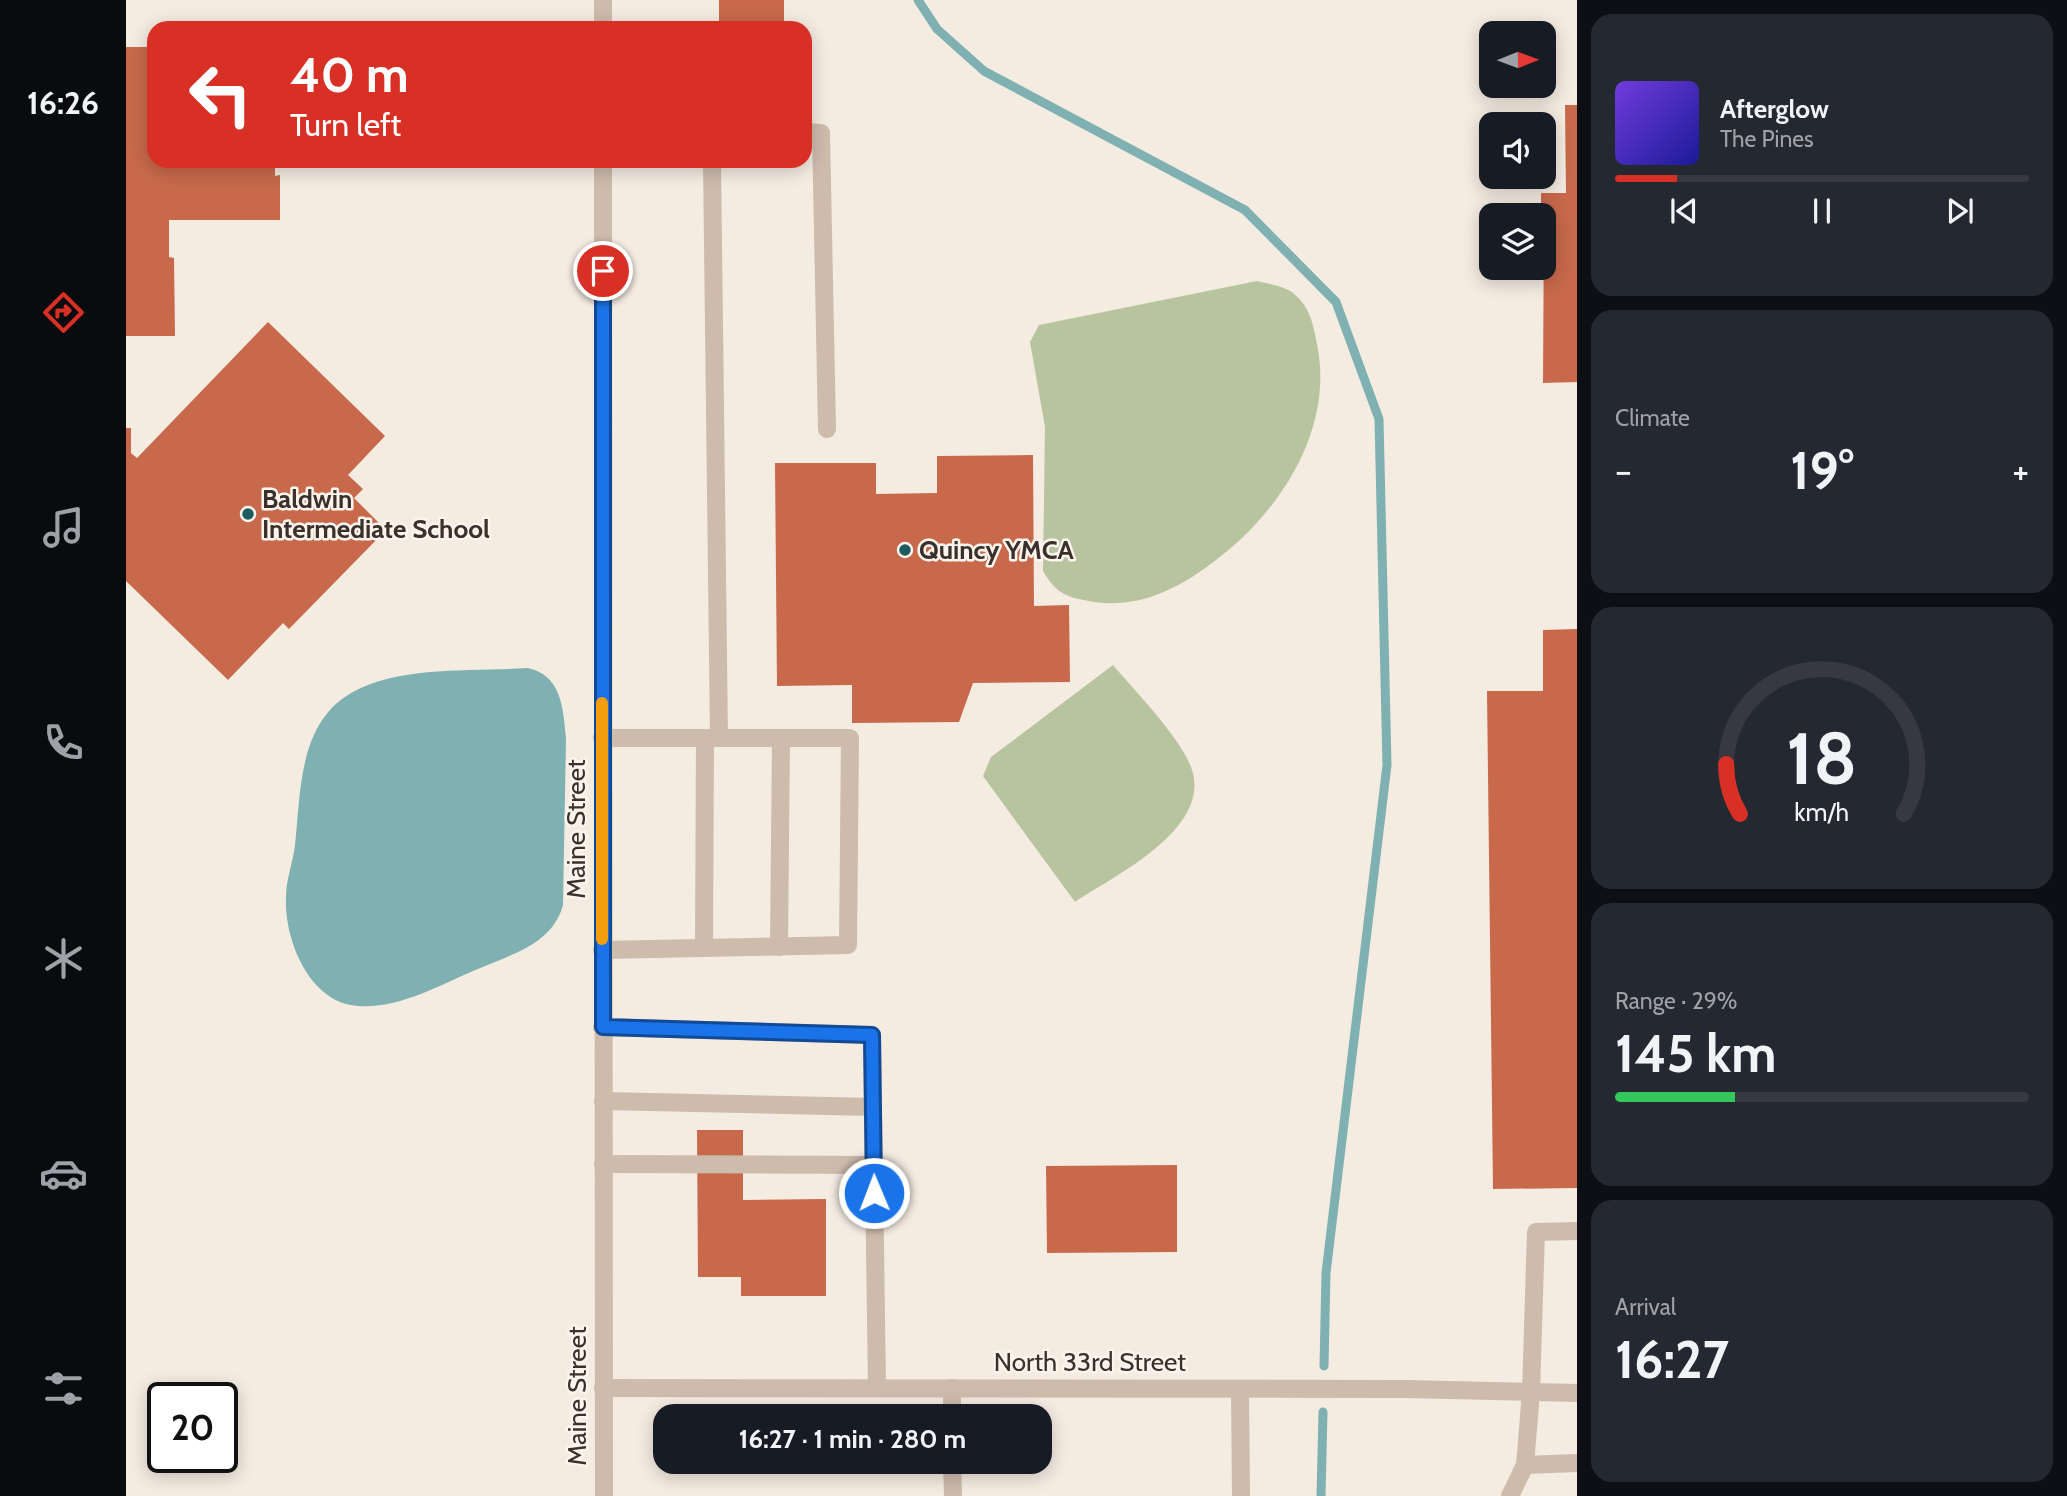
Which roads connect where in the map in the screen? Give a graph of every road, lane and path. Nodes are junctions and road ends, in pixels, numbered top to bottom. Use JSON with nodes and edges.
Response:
{"nodes":[{"id":1,"x":603,"y":0,"type":"edge"},
{"id":2,"x":603,"y":21,"type":"edge"},
{"id":3,"x":812,"y":132,"type":"edge"},
{"id":4,"x":603,"y":168,"type":"edge"},
{"id":5,"x":712,"y":168,"type":"edge"},
{"id":6,"x":827,"y":429,"type":"dead end"},
{"id":7,"x":602,"y":738,"type":"junction"},
{"id":8,"x":712,"y":738,"type":"junction"},
{"id":9,"x":781,"y":738,"type":"junction"},
{"id":10,"x":779,"y":947,"type":"junction"},
{"id":11,"x":704,"y":948,"type":"junction"},
{"id":12,"x":602,"y":950,"type":"junction"},
{"id":13,"x":603,"y":1027,"type":"junction"},
{"id":14,"x":603,"y":1101,"type":"junction"},
{"id":15,"x":873,"y":1107,"type":"junction"},
{"id":16,"x":603,"y":1164,"type":"junction"},
{"id":17,"x":874,"y":1165,"type":"junction"},
{"id":18,"x":1577,"y":1231,"type":"edge"},
{"id":19,"x":603,"y":1388,"type":"junction"},
{"id":20,"x":877,"y":1388,"type":"junction"},
{"id":21,"x":952,"y":1388,"type":"junction"},
{"id":22,"x":1240,"y":1389,"type":"junction"},
{"id":23,"x":1531,"y":1392,"type":"junction"},
{"id":24,"x":1577,"y":1393,"type":"edge"},
{"id":25,"x":952,"y":1404,"type":"edge"},
{"id":26,"x":1577,"y":1463,"type":"edge"},
{"id":27,"x":1525,"y":1465,"type":"junction"},
{"id":28,"x":953,"y":1474,"type":"edge"},
{"id":29,"x":604,"y":1496,"type":"edge"},
{"id":30,"x":953,"y":1496,"type":"edge"},
{"id":31,"x":1241,"y":1496,"type":"edge"},
{"id":32,"x":1510,"y":1496,"type":"edge"},
{"id":33,"x":1525,"y":1496,"type":"edge"}],
"edges":[{"from":1,"to":2,"type":"street"},
{"from":3,"to":6,"type":"street"},
{"from":4,"to":7,"type":"street","name":"Maine Street"},
{"from":5,"to":8,"type":"street"},
{"from":7,"to":8,"type":"street"},
{"from":7,"to":12,"type":"street","name":"Maine Street"},
{"from":8,"to":9,"type":"street"},
{"from":8,"to":11,"type":"street"},
{"from":9,"to":10,"type":"street"},
{"from":9,"to":10,"type":"street"},
{"from":10,"to":11,"type":"street"},
{"from":11,"to":12,"type":"street"},
{"from":12,"to":13,"type":"street","name":"Maine Street"},
{"from":13,"to":14,"type":"street","name":"Maine Street"},
{"from":13,"to":15,"type":"street"},
{"from":14,"to":15,"type":"street"},
{"from":14,"to":16,"type":"street","name":"Maine Street"},
{"from":15,"to":17,"type":"street"},
{"from":16,"to":17,"type":"street"},
{"from":16,"to":19,"type":"street","name":"Maine Street"},
{"from":17,"to":20,"type":"street"},
{"from":18,"to":23,"type":"street"},
{"from":19,"to":20,"type":"street","name":"North 33rd Street"},
{"from":19,"to":29,"type":"street","name":"Maine Street"},
{"from":20,"to":21,"type":"street","name":"North 33rd Street"},
{"from":21,"to":22,"type":"street","name":"North 33rd Street"},
{"from":21,"to":25,"type":"street"},
{"from":22,"to":23,"type":"street","name":"North 33rd Street"},
{"from":22,"to":31,"type":"street"},
{"from":23,"to":24,"type":"street","name":"North 33rd Street"},
{"from":23,"to":27,"type":"street"},
{"from":26,"to":27,"type":"street"},
{"from":27,"to":32,"type":"street"},
{"from":27,"to":33,"type":"street"},
{"from":28,"to":30,"type":"street"}]}
